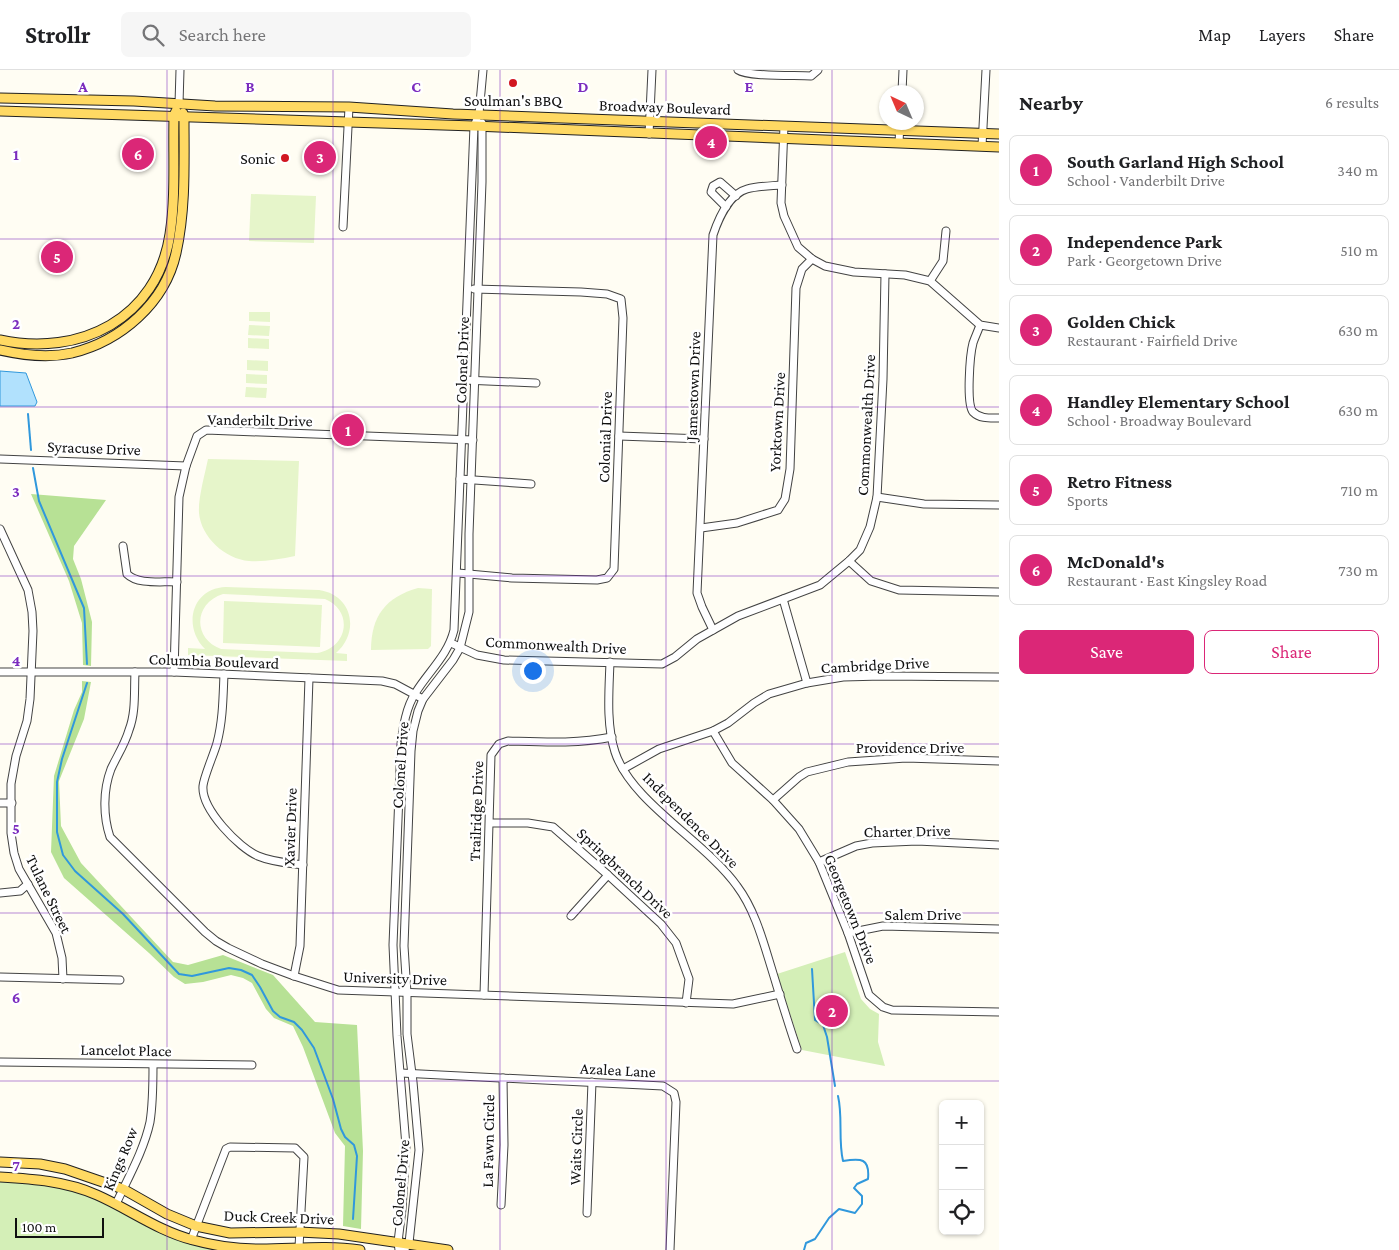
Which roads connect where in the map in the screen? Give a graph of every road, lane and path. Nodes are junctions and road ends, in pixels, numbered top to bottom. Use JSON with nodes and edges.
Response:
{"nodes":[{"id":1,"x":180,"y":70,"type":"edge"},
{"id":2,"x":484,"y":70,"type":"edge"},
{"id":3,"x":652,"y":70,"type":"edge"},
{"id":4,"x":738,"y":70,"type":"edge"},
{"id":5,"x":818,"y":70,"type":"edge"},
{"id":6,"x":903,"y":70,"type":"edge"},
{"id":7,"x":986,"y":70,"type":"edge"},
{"id":8,"x":902,"y":85,"type":"edge"},
{"id":9,"x":0,"y":98,"type":"edge"},
{"id":10,"x":179,"y":104,"type":"junction"},
{"id":11,"x":256,"y":106,"type":"junction"},
{"id":12,"x":349,"y":108,"type":"junction"},
{"id":13,"x":0,"y":111,"type":"edge"},
{"id":14,"x":403,"y":111,"type":"junction"},
{"id":15,"x":479,"y":114,"type":"junction"},
{"id":16,"x":174,"y":116,"type":"junction"},
{"id":17,"x":184,"y":117,"type":"junction"},
{"id":18,"x":563,"y":118,"type":"junction"},
{"id":19,"x":256,"y":119,"type":"junction"},
{"id":20,"x":650,"y":121,"type":"junction"},
{"id":21,"x":349,"y":122,"type":"junction"},
{"id":22,"x":402,"y":124,"type":"junction"},
{"id":23,"x":784,"y":126,"type":"junction"},
{"id":24,"x":478,"y":127,"type":"junction"},
{"id":25,"x":879,"y":127,"type":"edge"},
{"id":26,"x":924,"y":129,"type":"edge"},
{"id":27,"x":562,"y":130,"type":"junction"},
{"id":28,"x":900,"y":130,"type":"edge"},
{"id":29,"x":983,"y":133,"type":"junction"},
{"id":30,"x":649,"y":134,"type":"junction"},
{"id":31,"x":999,"y":134,"type":"edge"},
{"id":32,"x":784,"y":139,"type":"junction"},
{"id":33,"x":899,"y":143,"type":"junction"},
{"id":34,"x":982,"y":146,"type":"junction"},
{"id":35,"x":999,"y":146,"type":"edge"},
{"id":36,"x":782,"y":185,"type":"junction"},
{"id":37,"x":736,"y":196,"type":"junction"},
{"id":38,"x":726,"y":207,"type":"junction"},
{"id":39,"x":343,"y":227,"type":"dead end"},
{"id":40,"x":946,"y":231,"type":"dead end"},
{"id":41,"x":812,"y":259,"type":"junction"},
{"id":42,"x":885,"y":274,"type":"junction"},
{"id":43,"x":930,"y":281,"type":"junction"},
{"id":44,"x":467,"y":289,"type":"junction"},
{"id":45,"x":478,"y":290,"type":"junction"},
{"id":46,"x":980,"y":325,"type":"junction"},
{"id":47,"x":999,"y":328,"type":"edge"},
{"id":48,"x":0,"y":340,"type":"edge"},
{"id":49,"x":0,"y":350,"type":"edge"},
{"id":50,"x":464,"y":380,"type":"junction"},
{"id":51,"x":476,"y":380,"type":"junction"},
{"id":52,"x":536,"y":383,"type":"dead end"},
{"id":53,"x":999,"y":418,"type":"edge"},
{"id":54,"x":619,"y":436,"type":"junction"},
{"id":55,"x":461,"y":440,"type":"junction"},
{"id":56,"x":473,"y":440,"type":"junction"},
{"id":57,"x":704,"y":440,"type":"junction"},
{"id":58,"x":0,"y":459,"type":"edge"},
{"id":59,"x":186,"y":466,"type":"junction"},
{"id":60,"x":460,"y":479,"type":"junction"},
{"id":61,"x":471,"y":480,"type":"junction"},
{"id":62,"x":531,"y":484,"type":"dead end"},
{"id":63,"x":877,"y":498,"type":"junction"},
{"id":64,"x":999,"y":505,"type":"edge"},
{"id":65,"x":701,"y":528,"type":"junction"},
{"id":66,"x":0,"y":530,"type":"edge"},
{"id":67,"x":2,"y":538,"type":"edge"},
{"id":68,"x":123,"y":546,"type":"dead end"},
{"id":69,"x":849,"y":561,"type":"junction"},
{"id":70,"x":458,"y":573,"type":"junction"},
{"id":71,"x":470,"y":573,"type":"junction"},
{"id":72,"x":177,"y":582,"type":"junction"},
{"id":73,"x":999,"y":592,"type":"edge"},
{"id":74,"x":782,"y":599,"type":"junction"},
{"id":75,"x":713,"y":630,"type":"junction"},
{"id":76,"x":451,"y":643,"type":"junction"},
{"id":77,"x":460,"y":648,"type":"junction"},
{"id":78,"x":610,"y":662,"type":"junction"},
{"id":79,"x":0,"y":672,"type":"edge"},
{"id":80,"x":135,"y":672,"type":"junction"},
{"id":81,"x":174,"y":672,"type":"junction"},
{"id":82,"x":32,"y":673,"type":"junction"},
{"id":83,"x":224,"y":674,"type":"junction"},
{"id":84,"x":999,"y":677,"type":"edge"},
{"id":85,"x":309,"y":678,"type":"junction"},
{"id":86,"x":807,"y":683,"type":"junction"},
{"id":87,"x":414,"y":694,"type":"junction"},
{"id":88,"x":423,"y":699,"type":"junction"},
{"id":89,"x":713,"y":731,"type":"junction"},
{"id":90,"x":612,"y":736,"type":"junction"},
{"id":91,"x":999,"y":761,"type":"edge"},
{"id":92,"x":623,"y":769,"type":"junction"},
{"id":93,"x":773,"y":800,"type":"junction"},
{"id":94,"x":0,"y":803,"type":"edge"},
{"id":95,"x":12,"y":803,"type":"junction"},
{"id":96,"x":490,"y":823,"type":"junction"},
{"id":97,"x":999,"y":845,"type":"edge"},
{"id":98,"x":819,"y":862,"type":"junction"},
{"id":99,"x":303,"y":865,"type":"junction"},
{"id":100,"x":608,"y":875,"type":"junction"},
{"id":101,"x":28,"y":884,"type":"junction"},
{"id":102,"x":0,"y":893,"type":"edge"},
{"id":103,"x":571,"y":916,"type":"dead end"},
{"id":104,"x":999,"y":929,"type":"edge"},
{"id":105,"x":848,"y":933,"type":"junction"},
{"id":106,"x":294,"y":976,"type":"junction"},
{"id":107,"x":0,"y":977,"type":"edge"},
{"id":108,"x":63,"y":979,"type":"junction"},
{"id":109,"x":120,"y":980,"type":"dead end"},
{"id":110,"x":395,"y":993,"type":"junction"},
{"id":111,"x":407,"y":993,"type":"junction"},
{"id":112,"x":780,"y":994,"type":"junction"},
{"id":113,"x":484,"y":995,"type":"junction"},
{"id":114,"x":686,"y":1004,"type":"junction"},
{"id":115,"x":999,"y":1012,"type":"edge"},
{"id":116,"x":797,"y":1049,"type":"dead end"},
{"id":117,"x":0,"y":1062,"type":"edge"},
{"id":118,"x":153,"y":1065,"type":"junction"},
{"id":119,"x":252,"y":1065,"type":"dead end"},
{"id":120,"x":401,"y":1073,"type":"junction"},
{"id":121,"x":412,"y":1074,"type":"junction"},
{"id":122,"x":503,"y":1078,"type":"junction"},
{"id":123,"x":592,"y":1082,"type":"junction"},
{"id":124,"x":0,"y":1162,"type":"edge"},
{"id":125,"x":0,"y":1177,"type":"edge"},
{"id":126,"x":123,"y":1190,"type":"junction"},
{"id":127,"x":116,"y":1204,"type":"junction"},
{"id":128,"x":501,"y":1205,"type":"dead end"},
{"id":129,"x":587,"y":1213,"type":"dead end"},
{"id":130,"x":196,"y":1226,"type":"junction"},
{"id":131,"x":299,"y":1232,"type":"junction"},
{"id":132,"x":191,"y":1240,"type":"junction"},
{"id":133,"x":399,"y":1246,"type":"edge"},
{"id":134,"x":406,"y":1246,"type":"edge"},
{"id":135,"x":300,"y":1247,"type":"junction"},
{"id":136,"x":360,"y":1250,"type":"edge"},
{"id":137,"x":448,"y":1250,"type":"edge"},
{"id":138,"x":670,"y":1250,"type":"edge"}],
"edges":[{"from":1,"to":10,"type":"street"},
{"from":2,"to":15,"type":"street","name":"Colonel Drive"},
{"from":3,"to":20,"type":"street"},
{"from":4,"to":5,"type":"street"},
{"from":6,"to":8,"type":"street"},
{"from":7,"to":29,"type":"street"},
{"from":9,"to":10,"type":"main road","name":"Broadway Boulevard"},
{"from":10,"to":11,"type":"main road","name":"Broadway Boulevard"},
{"from":10,"to":16,"type":"main road"},
{"from":10,"to":17,"type":"main road"},
{"from":11,"to":12,"type":"main road","name":"Broadway Boulevard"},
{"from":11,"to":19,"type":"main road"},
{"from":12,"to":14,"type":"main road","name":"Broadway Boulevard"},
{"from":12,"to":21,"type":"street"},
{"from":13,"to":16,"type":"main road","name":"Broadway Boulevard"},
{"from":14,"to":15,"type":"main road","name":"Broadway Boulevard"},
{"from":14,"to":22,"type":"main road"},
{"from":15,"to":18,"type":"main road","name":"Broadway Boulevard"},
{"from":15,"to":24,"type":"street","name":"Colonel Drive"},
{"from":16,"to":17,"type":"main road","name":"Broadway Boulevard"},
{"from":16,"to":48,"type":"main road"},
{"from":17,"to":19,"type":"main road","name":"Broadway Boulevard"},
{"from":17,"to":49,"type":"main road"},
{"from":18,"to":20,"type":"main road","name":"Broadway Boulevard"},
{"from":18,"to":27,"type":"main road"},
{"from":19,"to":21,"type":"main road","name":"Broadway Boulevard"},
{"from":20,"to":23,"type":"main road","name":"Broadway Boulevard"},
{"from":20,"to":30,"type":"street"},
{"from":21,"to":22,"type":"main road","name":"Broadway Boulevard"},
{"from":21,"to":39,"type":"street"},
{"from":22,"to":24,"type":"main road","name":"Broadway Boulevard"},
{"from":23,"to":25,"type":"main road","name":"Broadway Boulevard"},
{"from":23,"to":32,"type":"street"},
{"from":24,"to":27,"type":"main road","name":"Broadway Boulevard"},
{"from":24,"to":44,"type":"street","name":"Colonel Drive"},
{"from":24,"to":45,"type":"street","name":"Colonel Drive"},
{"from":26,"to":29,"type":"main road","name":"Broadway Boulevard"},
{"from":27,"to":30,"type":"main road","name":"Broadway Boulevard"},
{"from":28,"to":33,"type":"street"},
{"from":29,"to":31,"type":"main road","name":"Broadway Boulevard"},
{"from":29,"to":34,"type":"street"},
{"from":30,"to":32,"type":"main road","name":"Broadway Boulevard"},
{"from":32,"to":33,"type":"main road","name":"Broadway Boulevard"},
{"from":32,"to":36,"type":"street"},
{"from":33,"to":34,"type":"main road","name":"Broadway Boulevard"},
{"from":34,"to":35,"type":"main road","name":"Broadway Boulevard"},
{"from":36,"to":37,"type":"street","name":"Jamestown Drive"},
{"from":36,"to":41,"type":"street"},
{"from":37,"to":38,"type":"street","name":"Jamestown Drive"},
{"from":37,"to":38,"type":"street"},
{"from":38,"to":57,"type":"street","name":"Jamestown Drive"},
{"from":40,"to":43,"type":"street"},
{"from":41,"to":42,"type":"street"},
{"from":41,"to":65,"type":"street","name":"Yorktown Drive"},
{"from":42,"to":43,"type":"street"},
{"from":42,"to":63,"type":"street","name":"Commonwealth Drive"},
{"from":43,"to":46,"type":"street"},
{"from":44,"to":45,"type":"street","name":"Colonial Drive"},
{"from":44,"to":50,"type":"street","name":"Colonel Drive"},
{"from":45,"to":51,"type":"street","name":"Colonel Drive"},
{"from":45,"to":54,"type":"street","name":"Colonial Drive"},
{"from":46,"to":47,"type":"street"},
{"from":46,"to":53,"type":"street"},
{"from":50,"to":51,"type":"street"},
{"from":50,"to":55,"type":"street","name":"Colonel Drive"},
{"from":51,"to":52,"type":"street"},
{"from":51,"to":56,"type":"street","name":"Colonel Drive"},
{"from":54,"to":57,"type":"street"},
{"from":54,"to":71,"type":"street","name":"Colonial Drive"},
{"from":55,"to":56,"type":"street","name":"Vanderbilt Drive"},
{"from":55,"to":59,"type":"street","name":"Vanderbilt Drive"},
{"from":55,"to":60,"type":"street","name":"Colonel Drive"},
{"from":56,"to":61,"type":"street","name":"Colonel Drive"},
{"from":57,"to":65,"type":"street","name":"Jamestown Drive"},
{"from":58,"to":59,"type":"street","name":"Syracuse Drive"},
{"from":59,"to":72,"type":"street","name":"Vanderbilt Drive"},
{"from":60,"to":61,"type":"street"},
{"from":60,"to":70,"type":"street","name":"Colonel Drive"},
{"from":61,"to":62,"type":"street"},
{"from":61,"to":71,"type":"street","name":"Colonel Drive"},
{"from":63,"to":64,"type":"street"},
{"from":63,"to":69,"type":"street","name":"Commonwealth Drive"},
{"from":65,"to":75,"type":"street","name":"Jamestown Drive"},
{"from":66,"to":67,"type":"street","name":"Tulane Street"},
{"from":67,"to":82,"type":"street","name":"Tulane Street"},
{"from":68,"to":72,"type":"street"},
{"from":69,"to":73,"type":"street"},
{"from":69,"to":74,"type":"street","name":"Commonwealth Drive"},
{"from":70,"to":71,"type":"street","name":"Colonial Drive"},
{"from":70,"to":76,"type":"street","name":"Colonel Drive"},
{"from":71,"to":77,"type":"street","name":"Colonel Drive"},
{"from":72,"to":81,"type":"street","name":"Vanderbilt Drive"},
{"from":74,"to":75,"type":"street","name":"Commonwealth Drive"},
{"from":74,"to":86,"type":"street"},
{"from":75,"to":78,"type":"street","name":"Commonwealth Drive"},
{"from":76,"to":77,"type":"street","name":"Commonwealth Drive"},
{"from":76,"to":87,"type":"street","name":"Colonel Drive"},
{"from":77,"to":78,"type":"street","name":"Commonwealth Drive"},
{"from":77,"to":88,"type":"street","name":"Colonel Drive"},
{"from":78,"to":90,"type":"street","name":"Independence Drive"},
{"from":79,"to":82,"type":"street","name":"Columbia Boulevard"},
{"from":80,"to":81,"type":"street","name":"Columbia Boulevard"},
{"from":80,"to":82,"type":"street","name":"Columbia Boulevard"},
{"from":80,"to":106,"type":"street","name":"University Drive"},
{"from":81,"to":83,"type":"street","name":"Columbia Boulevard"},
{"from":82,"to":95,"type":"street","name":"Tulane Street"},
{"from":83,"to":85,"type":"street","name":"Columbia Boulevard"},
{"from":83,"to":99,"type":"street"},
{"from":84,"to":86,"type":"street","name":"Cambridge Drive"},
{"from":85,"to":87,"type":"street","name":"Columbia Boulevard"},
{"from":85,"to":99,"type":"street","name":"Xavier Drive"},
{"from":86,"to":89,"type":"street","name":"Cambridge Drive"},
{"from":87,"to":88,"type":"street","name":"Columbia Boulevard"},
{"from":87,"to":110,"type":"street","name":"Colonel Drive"},
{"from":88,"to":111,"type":"street","name":"Colonel Drive"},
{"from":89,"to":92,"type":"street","name":"Cambridge Drive"},
{"from":89,"to":93,"type":"street","name":"Georgetown Drive"},
{"from":90,"to":92,"type":"street","name":"Independence Drive"},
{"from":90,"to":96,"type":"street","name":"Trailridge Drive"},
{"from":91,"to":93,"type":"street","name":"Providence Drive"},
{"from":92,"to":112,"type":"street","name":"Independence Drive"},
{"from":93,"to":98,"type":"street","name":"Georgetown Drive"},
{"from":94,"to":95,"type":"street"},
{"from":95,"to":101,"type":"street","name":"Tulane Street"},
{"from":96,"to":100,"type":"street","name":"Springbranch Drive"},
{"from":96,"to":113,"type":"street","name":"Trailridge Drive"},
{"from":97,"to":98,"type":"street","name":"Charter Drive"},
{"from":98,"to":105,"type":"street","name":"Georgetown Drive"},
{"from":99,"to":106,"type":"street","name":"Xavier Drive"},
{"from":100,"to":103,"type":"street"},
{"from":100,"to":114,"type":"street","name":"Springbranch Drive"},
{"from":101,"to":102,"type":"street"},
{"from":101,"to":108,"type":"street","name":"Tulane Street"},
{"from":104,"to":105,"type":"street","name":"Salem Drive"},
{"from":105,"to":115,"type":"street","name":"Georgetown Drive"},
{"from":106,"to":110,"type":"street","name":"University Drive"},
{"from":107,"to":108,"type":"street"},
{"from":108,"to":109,"type":"street"},
{"from":110,"to":111,"type":"street","name":"University Drive"},
{"from":110,"to":120,"type":"street","name":"Colonel Drive"},
{"from":111,"to":113,"type":"street","name":"University Drive"},
{"from":111,"to":121,"type":"street","name":"Colonel Drive"},
{"from":112,"to":114,"type":"street","name":"University Drive"},
{"from":112,"to":116,"type":"street","name":"Independence Drive"},
{"from":113,"to":114,"type":"street","name":"University Drive"},
{"from":117,"to":118,"type":"street","name":"Lancelot Place"},
{"from":118,"to":119,"type":"street","name":"Lancelot Place"},
{"from":118,"to":126,"type":"street","name":"Kings Row"},
{"from":120,"to":121,"type":"street","name":"Azalea Lane"},
{"from":120,"to":133,"type":"street","name":"Colonel Drive"},
{"from":121,"to":122,"type":"street","name":"Azalea Lane"},
{"from":121,"to":134,"type":"street","name":"Colonel Drive"},
{"from":122,"to":123,"type":"street","name":"Azalea Lane"},
{"from":122,"to":128,"type":"street","name":"La Fawn Circle"},
{"from":123,"to":129,"type":"street","name":"Waits Circle"},
{"from":123,"to":138,"type":"street","name":"Azalea Lane"},
{"from":124,"to":126,"type":"main road","name":"Duck Creek Drive"},
{"from":125,"to":127,"type":"main road","name":"Duck Creek Drive"},
{"from":126,"to":127,"type":"street","name":"Kings Row"},
{"from":126,"to":130,"type":"main road","name":"Duck Creek Drive"},
{"from":127,"to":132,"type":"main road","name":"Duck Creek Drive"},
{"from":130,"to":131,"type":"main road","name":"Duck Creek Drive"},
{"from":130,"to":131,"type":"street"},
{"from":130,"to":132,"type":"street"},
{"from":131,"to":133,"type":"main road","name":"Duck Creek Drive"},
{"from":131,"to":135,"type":"street"},
{"from":132,"to":135,"type":"main road","name":"Duck Creek Drive"},
{"from":133,"to":134,"type":"main road","name":"Duck Creek Drive"},
{"from":134,"to":137,"type":"main road","name":"Duck Creek Drive"},
{"from":135,"to":136,"type":"main road","name":"Duck Creek Drive"}]}
